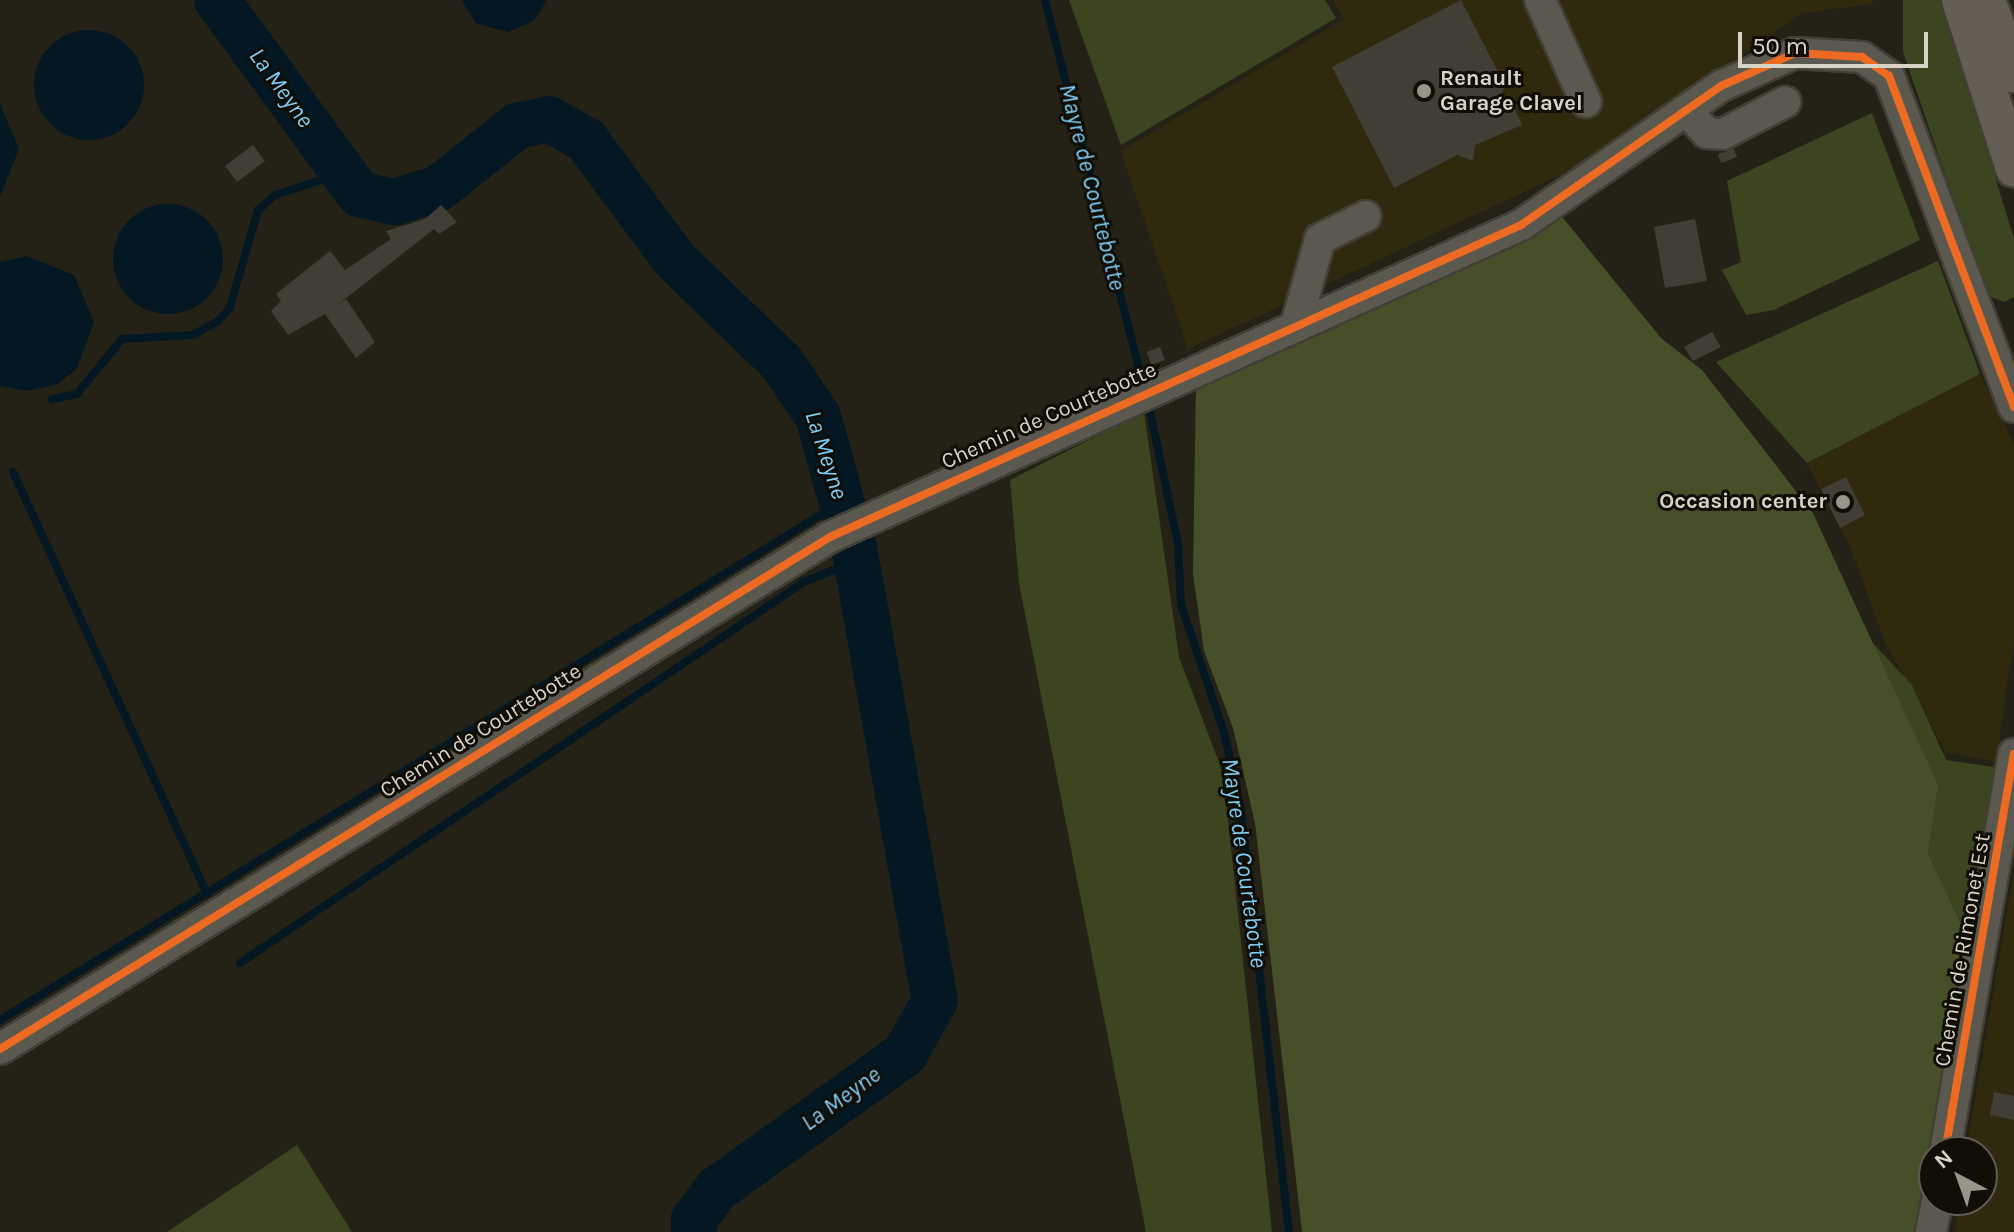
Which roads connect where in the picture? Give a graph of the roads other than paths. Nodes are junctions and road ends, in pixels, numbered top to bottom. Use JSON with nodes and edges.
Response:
{"nodes":[{"id":1,"x":1540,"y":0,"type":"edge"},
{"id":2,"x":1960,"y":0,"type":"edge"},
{"id":3,"x":1987,"y":0,"type":"edge"},
{"id":4,"x":2014,"y":74,"type":"edge"},
{"id":5,"x":1586,"y":102,"type":"dead end"},
{"id":6,"x":1785,"y":102,"type":"dead end"},
{"id":7,"x":1686,"y":110,"type":"junction"},
{"id":8,"x":2014,"y":169,"type":"edge"},
{"id":9,"x":1366,"y":216,"type":"dead end"},
{"id":10,"x":1296,"y":325,"type":"junction"},
{"id":11,"x":2002,"y":342,"type":"edge"},
{"id":12,"x":2010,"y":389,"type":"edge"},
{"id":13,"x":2014,"y":754,"type":"edge"},
{"id":14,"x":0,"y":1049,"type":"edge"},
{"id":15,"x":1948,"y":1136,"type":"edge"}],
"edges":[{"from":1,"to":5,"type":"street"},
{"from":2,"to":8,"type":"main road"},
{"from":3,"to":4,"type":"main road"},
{"from":6,"to":7,"type":"street"},
{"from":7,"to":10,"type":"street","name":"Chemin de Courtebotte"},
{"from":7,"to":11,"type":"street","name":"Chemin de Courtebotte"},
{"from":9,"to":10,"type":"street"},
{"from":10,"to":14,"type":"street","name":"Chemin de Courtebotte"},
{"from":11,"to":12,"type":"street"},
{"from":13,"to":15,"type":"street","name":"Chemin de Rimonet Est"}]}
